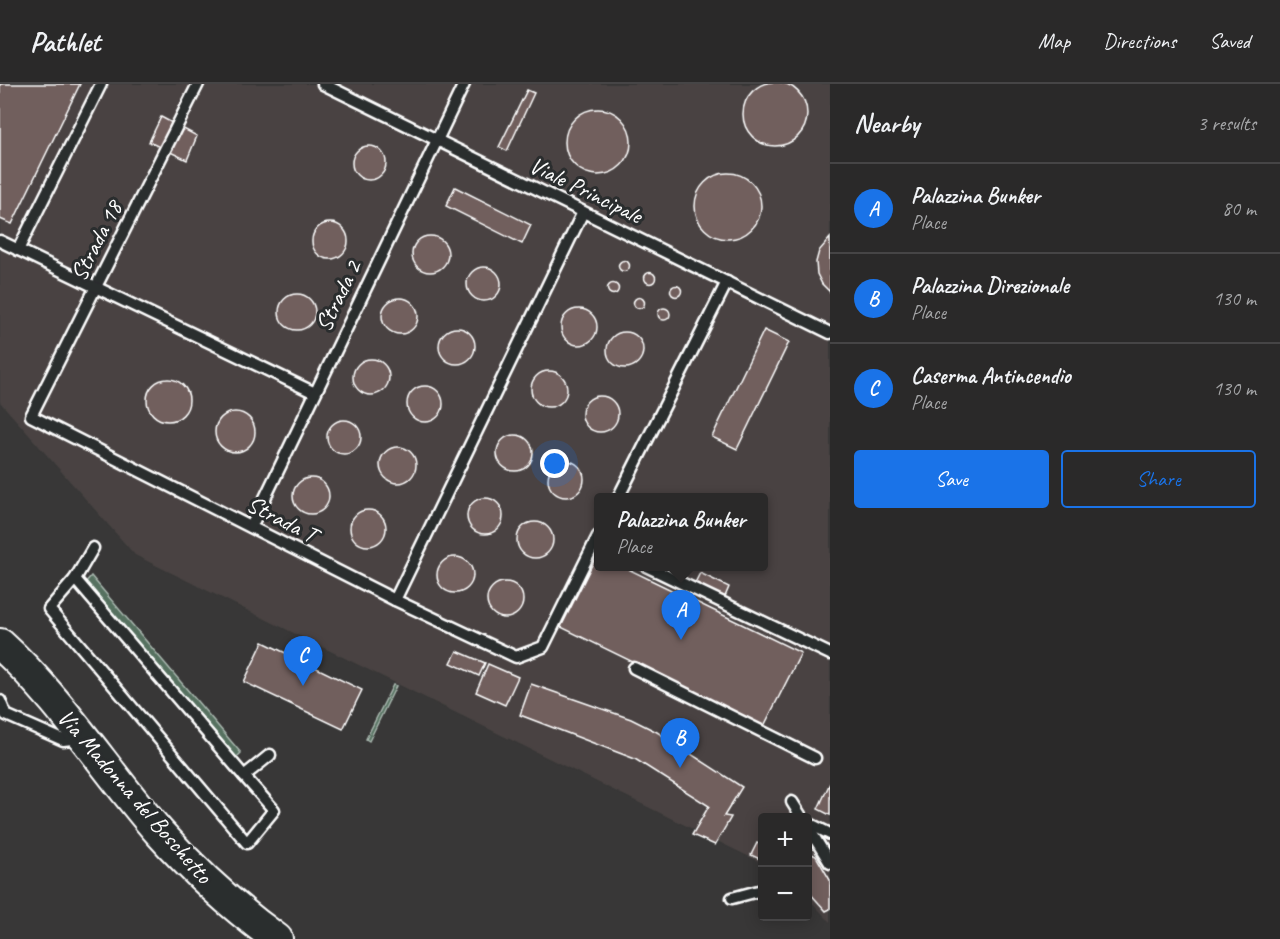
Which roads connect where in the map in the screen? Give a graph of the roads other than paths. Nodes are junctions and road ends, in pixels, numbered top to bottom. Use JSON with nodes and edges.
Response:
{"nodes":[{"id":1,"x":101,"y":84,"type":"edge"},
{"id":2,"x":198,"y":84,"type":"edge"},
{"id":3,"x":323,"y":84,"type":"edge"},
{"id":4,"x":464,"y":84,"type":"edge"},
{"id":5,"x":437,"y":140,"type":"junction"},
{"id":6,"x":583,"y":212,"type":"junction"},
{"id":7,"x":0,"y":241,"type":"edge"},
{"id":8,"x":18,"y":250,"type":"junction"},
{"id":9,"x":727,"y":282,"type":"junction"},
{"id":10,"x":96,"y":288,"type":"junction"},
{"id":11,"x":830,"y":333,"type":"edge"},
{"id":12,"x":315,"y":393,"type":"junction"},
{"id":13,"x":31,"y":416,"type":"joint"},
{"id":14,"x":621,"y":493,"type":"edge"},
{"id":15,"x":251,"y":527,"type":"junction"},
{"id":16,"x":93,"y":548,"type":"dead end"},
{"id":17,"x":594,"y":549,"type":"edge"},
{"id":18,"x":654,"y":571,"type":"edge"},
{"id":19,"x":75,"y":579,"type":"junction"},
{"id":20,"x":395,"y":600,"type":"junction"},
{"id":21,"x":0,"y":644,"type":"edge"},
{"id":22,"x":830,"y":654,"type":"edge"},
{"id":23,"x":634,"y":668,"type":"dead end"},
{"id":24,"x":0,"y":700,"type":"edge"},
{"id":25,"x":84,"y":738,"type":"junction"},
{"id":26,"x":270,"y":755,"type":"dead end"},
{"id":27,"x":815,"y":758,"type":"dead end"},
{"id":28,"x":244,"y":776,"type":"junction"},
{"id":29,"x":792,"y":802,"type":"dead end"},
{"id":30,"x":799,"y":813,"type":"edge"},
{"id":31,"x":812,"y":827,"type":"edge"},
{"id":32,"x":812,"y":833,"type":"edge"},
{"id":33,"x":830,"y":834,"type":"edge"},
{"id":34,"x":830,"y":863,"type":"edge"},
{"id":35,"x":758,"y":891,"type":"edge"},
{"id":36,"x":732,"y":898,"type":"dead end"},
{"id":37,"x":277,"y":939,"type":"edge"}],
"edges":[{"from":1,"to":8,"type":"lane"},
{"from":2,"to":10,"type":"lane","name":"Strada 18"},
{"from":3,"to":5,"type":"lane","name":"Viale Principale"},
{"from":4,"to":5,"type":"lane","name":"Strada 2"},
{"from":5,"to":6,"type":"lane","name":"Viale Principale"},
{"from":5,"to":12,"type":"lane","name":"Strada 2"},
{"from":6,"to":9,"type":"lane","name":"Viale Principale"},
{"from":6,"to":20,"type":"lane"},
{"from":7,"to":8,"type":"lane"},
{"from":8,"to":10,"type":"lane"},
{"from":9,"to":11,"type":"lane","name":"Viale Principale"},
{"from":9,"to":14,"type":"lane"},
{"from":10,"to":12,"type":"lane"},
{"from":10,"to":13,"type":"lane","name":"Strada 18"},
{"from":12,"to":15,"type":"lane","name":"Strada 2"},
{"from":13,"to":15,"type":"lane","name":"Strada T"},
{"from":15,"to":20,"type":"lane","name":"Strada T"},
{"from":16,"to":19,"type":"lane"},
{"from":17,"to":20,"type":"lane","name":"Strada T"},
{"from":18,"to":22,"type":"lane"},
{"from":19,"to":28,"type":"lane"},
{"from":19,"to":28,"type":"lane"},
{"from":21,"to":25,"type":"main road","name":"Via Madonna del Boschetto"},
{"from":23,"to":27,"type":"lane"},
{"from":24,"to":25,"type":"lane"},
{"from":25,"to":37,"type":"main road","name":"Via Madonna del Boschetto"},
{"from":26,"to":28,"type":"lane"},
{"from":29,"to":30,"type":"lane"},
{"from":31,"to":33,"type":"lane"},
{"from":32,"to":34,"type":"lane"},
{"from":35,"to":36,"type":"lane"}]}
